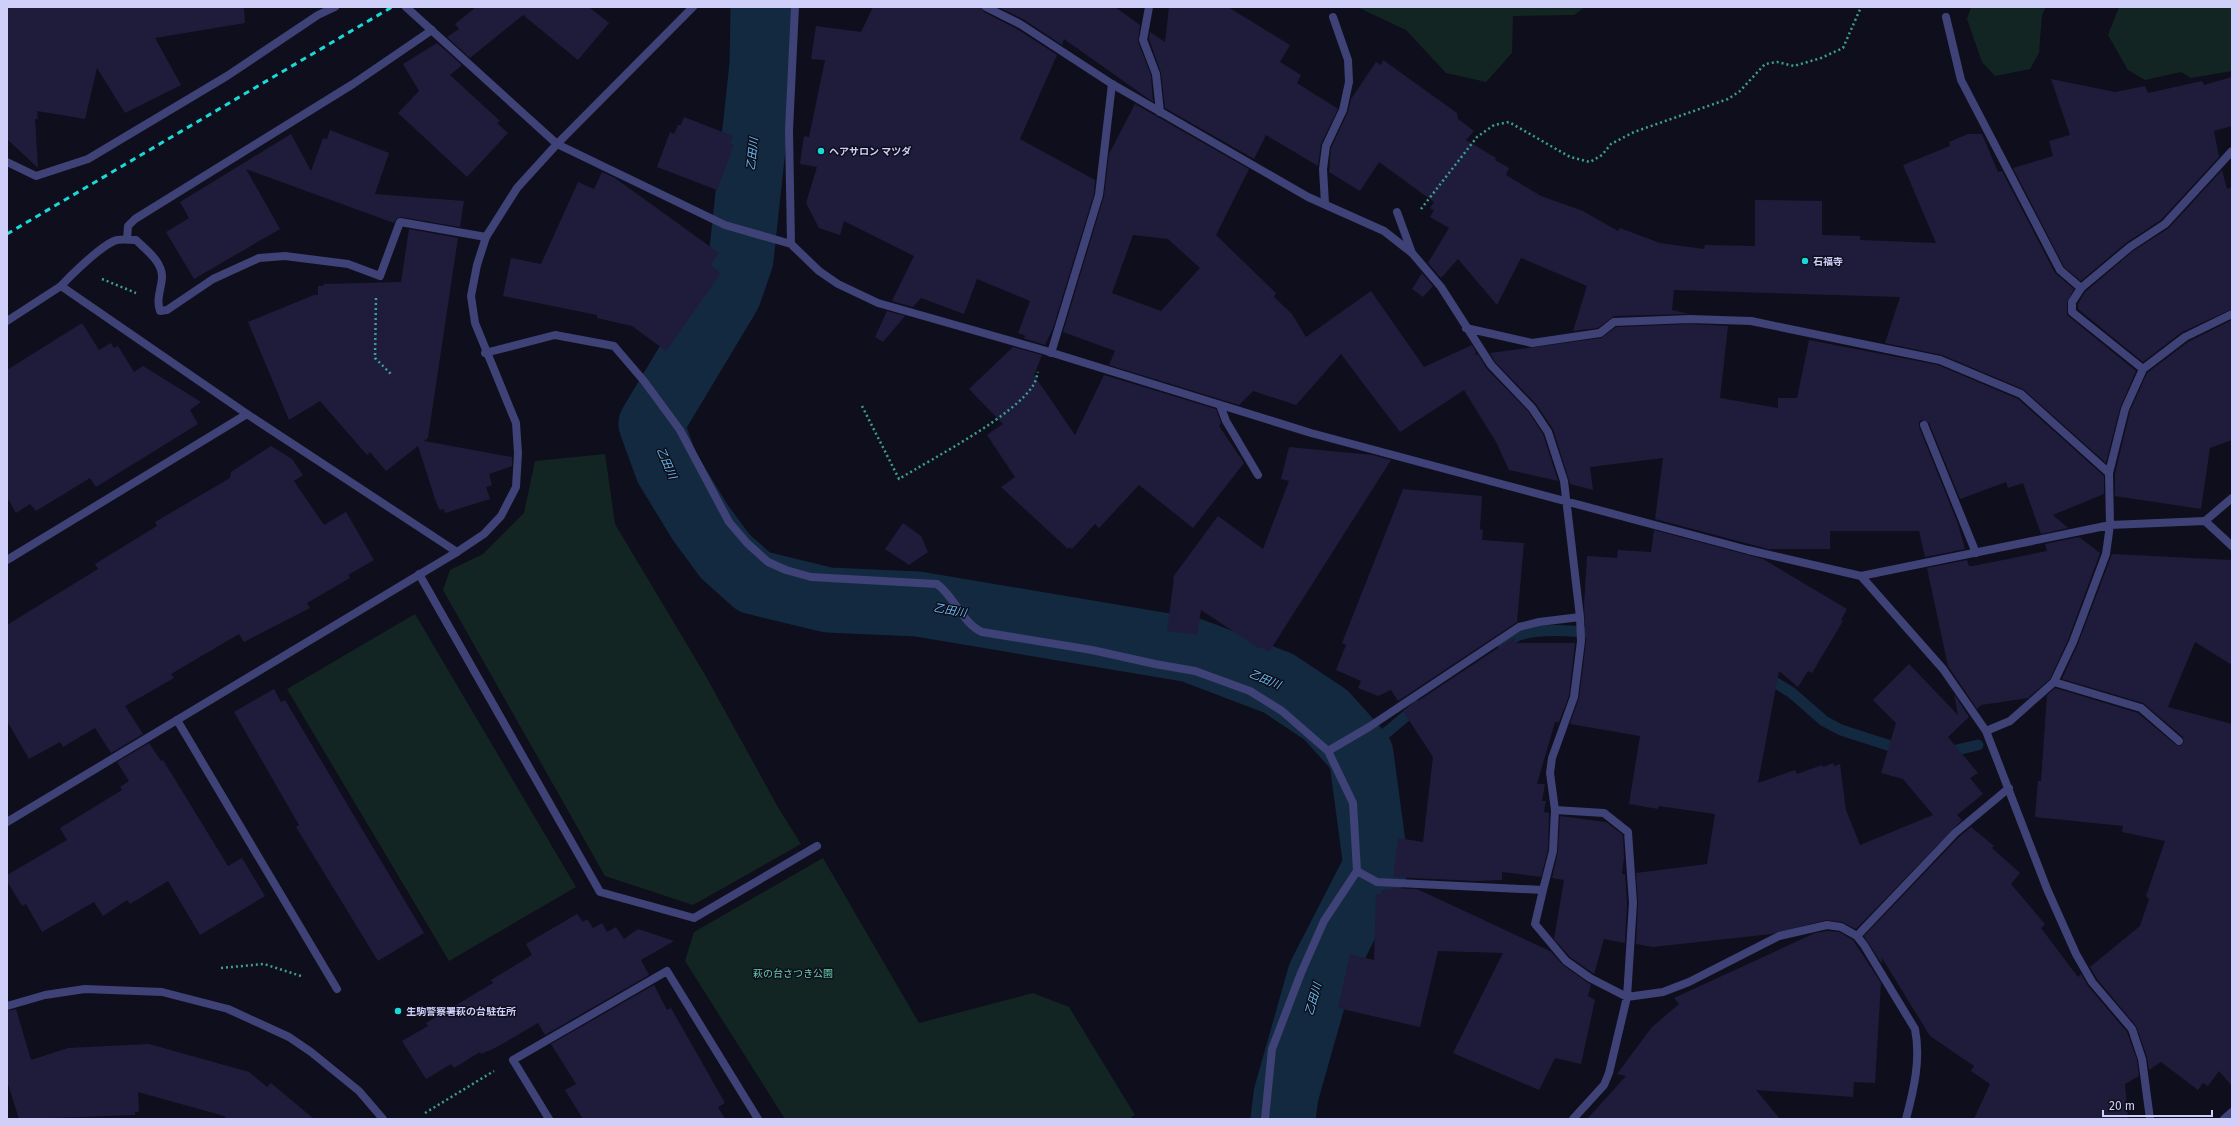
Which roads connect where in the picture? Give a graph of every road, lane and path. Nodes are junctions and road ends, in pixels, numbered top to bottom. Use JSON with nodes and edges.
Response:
{"nodes":[{"id":1,"x":335,"y":7,"type":"edge"},
{"id":2,"x":406,"y":7,"type":"edge"},
{"id":3,"x":693,"y":7,"type":"edge"},
{"id":4,"x":795,"y":7,"type":"edge"},
{"id":5,"x":986,"y":7,"type":"edge"},
{"id":6,"x":1149,"y":7,"type":"edge"},
{"id":7,"x":1861,"y":7,"type":"edge"},
{"id":8,"x":1332,"y":17,"type":"dead end"},
{"id":9,"x":1946,"y":17,"type":"dead end"},
{"id":10,"x":432,"y":30,"type":"junction"},
{"id":11,"x":1112,"y":84,"type":"junction"},
{"id":12,"x":1160,"y":112,"type":"junction"},
{"id":13,"x":557,"y":144,"type":"junction"},
{"id":14,"x":2232,"y":152,"type":"edge"},
{"id":15,"x":7,"y":162,"type":"edge"},
{"id":16,"x":1325,"y":204,"type":"junction"},
{"id":17,"x":1397,"y":212,"type":"dead end"},
{"id":18,"x":1403,"y":229,"type":"junction"},
{"id":19,"x":486,"y":238,"type":"junction"},
{"id":20,"x":127,"y":239,"type":"junction"},
{"id":21,"x":791,"y":244,"type":"junction"},
{"id":22,"x":1412,"y":253,"type":"junction"},
{"id":23,"x":77,"y":269,"type":"junction"},
{"id":24,"x":380,"y":276,"type":"junction"},
{"id":25,"x":61,"y":286,"type":"junction"},
{"id":26,"x":2081,"y":288,"type":"junction"},
{"id":27,"x":157,"y":302,"type":"junction"},
{"id":28,"x":2232,"y":314,"type":"edge"},
{"id":29,"x":7,"y":321,"type":"edge"},
{"id":30,"x":1466,"y":328,"type":"junction"},
{"id":31,"x":1047,"y":352,"type":"junction"},
{"id":32,"x":485,"y":353,"type":"junction"},
{"id":33,"x":2143,"y":369,"type":"junction"},
{"id":34,"x":392,"y":375,"type":"dead end"},
{"id":35,"x":1220,"y":405,"type":"junction"},
{"id":36,"x":862,"y":406,"type":"dead end"},
{"id":37,"x":247,"y":414,"type":"junction"},
{"id":38,"x":1924,"y":425,"type":"dead end"},
{"id":39,"x":2109,"y":473,"type":"junction"},
{"id":40,"x":1258,"y":475,"type":"dead end"},
{"id":41,"x":2232,"y":498,"type":"edge"},
{"id":42,"x":1566,"y":500,"type":"junction"},
{"id":43,"x":2205,"y":520,"type":"junction"},
{"id":44,"x":2110,"y":525,"type":"junction"},
{"id":45,"x":2232,"y":546,"type":"edge"},
{"id":46,"x":457,"y":552,"type":"junction"},
{"id":47,"x":1976,"y":553,"type":"junction"},
{"id":48,"x":7,"y":560,"type":"edge"},
{"id":49,"x":419,"y":574,"type":"junction"},
{"id":50,"x":1861,"y":576,"type":"junction"},
{"id":51,"x":1580,"y":617,"type":"junction"},
{"id":52,"x":2054,"y":682,"type":"junction"},
{"id":53,"x":177,"y":720,"type":"junction"},
{"id":54,"x":1986,"y":731,"type":"junction"},
{"id":55,"x":2179,"y":741,"type":"dead end"},
{"id":56,"x":1328,"y":751,"type":"junction"},
{"id":57,"x":2009,"y":788,"type":"junction"},
{"id":58,"x":1555,"y":810,"type":"junction"},
{"id":59,"x":7,"y":822,"type":"edge"},
{"id":60,"x":817,"y":846,"type":"dead end"},
{"id":61,"x":1357,"y":871,"type":"junction"},
{"id":62,"x":1543,"y":890,"type":"junction"},
{"id":63,"x":1857,"y":936,"type":"junction"},
{"id":64,"x":221,"y":968,"type":"dead end"},
{"id":65,"x":337,"y":989,"type":"joint"},
{"id":66,"x":1627,"y":997,"type":"junction"},
{"id":67,"x":7,"y":1006,"type":"edge"},
{"id":68,"x":513,"y":1060,"type":"junction"},
{"id":69,"x":2232,"y":1112,"type":"edge"},
{"id":70,"x":425,"y":1113,"type":"dead end"},
{"id":71,"x":383,"y":1119,"type":"edge"},
{"id":72,"x":548,"y":1119,"type":"edge"},
{"id":73,"x":758,"y":1119,"type":"edge"},
{"id":74,"x":1265,"y":1119,"type":"edge"},
{"id":75,"x":1573,"y":1119,"type":"edge"},
{"id":76,"x":1906,"y":1119,"type":"edge"},
{"id":77,"x":2150,"y":1119,"type":"edge"},
{"id":78,"x":2224,"y":1119,"type":"edge"}],
"edges":[{"from":1,"to":15,"type":"street"},
{"from":2,"to":10,"type":"street"},
{"from":3,"to":13,"type":"street"},
{"from":4,"to":21,"type":"street"},
{"from":5,"to":11,"type":"street"},
{"from":6,"to":12,"type":"street"},
{"from":7,"to":18,"type":"path"},
{"from":8,"to":16,"type":"street"},
{"from":9,"to":26,"type":"street"},
{"from":10,"to":13,"type":"street"},
{"from":10,"to":20,"type":"street"},
{"from":11,"to":12,"type":"street"},
{"from":11,"to":31,"type":"street"},
{"from":12,"to":16,"type":"street"},
{"from":13,"to":19,"type":"street"},
{"from":13,"to":21,"type":"street"},
{"from":14,"to":26,"type":"street"},
{"from":16,"to":22,"type":"street"},
{"from":17,"to":18,"type":"street"},
{"from":18,"to":22,"type":"street"},
{"from":19,"to":24,"type":"street"},
{"from":19,"to":32,"type":"street"},
{"from":20,"to":23,"type":"street"},
{"from":20,"to":27,"type":"street"},
{"from":21,"to":31,"type":"street"},
{"from":22,"to":30,"type":"street"},
{"from":23,"to":25,"type":"street"},
{"from":23,"to":27,"type":"path"},
{"from":24,"to":27,"type":"street"},
{"from":24,"to":34,"type":"path"},
{"from":25,"to":29,"type":"street"},
{"from":25,"to":37,"type":"street"},
{"from":26,"to":33,"type":"street"},
{"from":28,"to":33,"type":"street"},
{"from":30,"to":39,"type":"street"},
{"from":30,"to":42,"type":"street"},
{"from":31,"to":35,"type":"street"},
{"from":31,"to":36,"type":"path"},
{"from":32,"to":46,"type":"street"},
{"from":32,"to":56,"type":"street"},
{"from":33,"to":39,"type":"street"},
{"from":35,"to":40,"type":"street"},
{"from":35,"to":42,"type":"street"},
{"from":37,"to":46,"type":"street"},
{"from":37,"to":48,"type":"street"},
{"from":38,"to":47,"type":"street"},
{"from":39,"to":44,"type":"street"},
{"from":41,"to":43,"type":"street"},
{"from":42,"to":50,"type":"street"},
{"from":42,"to":51,"type":"street"},
{"from":43,"to":44,"type":"street"},
{"from":43,"to":45,"type":"street"},
{"from":44,"to":47,"type":"street"},
{"from":44,"to":52,"type":"street"},
{"from":46,"to":49,"type":"street"},
{"from":47,"to":50,"type":"street"},
{"from":49,"to":53,"type":"street"},
{"from":49,"to":60,"type":"street"},
{"from":50,"to":54,"type":"street"},
{"from":51,"to":56,"type":"street"},
{"from":51,"to":58,"type":"street"},
{"from":52,"to":54,"type":"street"},
{"from":52,"to":55,"type":"street"},
{"from":53,"to":59,"type":"street"},
{"from":53,"to":65,"type":"street"},
{"from":54,"to":57,"type":"street"},
{"from":56,"to":61,"type":"street"},
{"from":57,"to":63,"type":"street"},
{"from":57,"to":77,"type":"street"},
{"from":58,"to":62,"type":"street"},
{"from":58,"to":66,"type":"street"},
{"from":61,"to":62,"type":"street"},
{"from":61,"to":74,"type":"street"},
{"from":62,"to":66,"type":"street"},
{"from":63,"to":66,"type":"street"},
{"from":63,"to":76,"type":"street"},
{"from":64,"to":65,"type":"path"},
{"from":66,"to":75,"type":"street"},
{"from":67,"to":71,"type":"street"},
{"from":68,"to":70,"type":"path"},
{"from":68,"to":72,"type":"street"},
{"from":68,"to":73,"type":"street"},
{"from":69,"to":78,"type":"street"}]}
